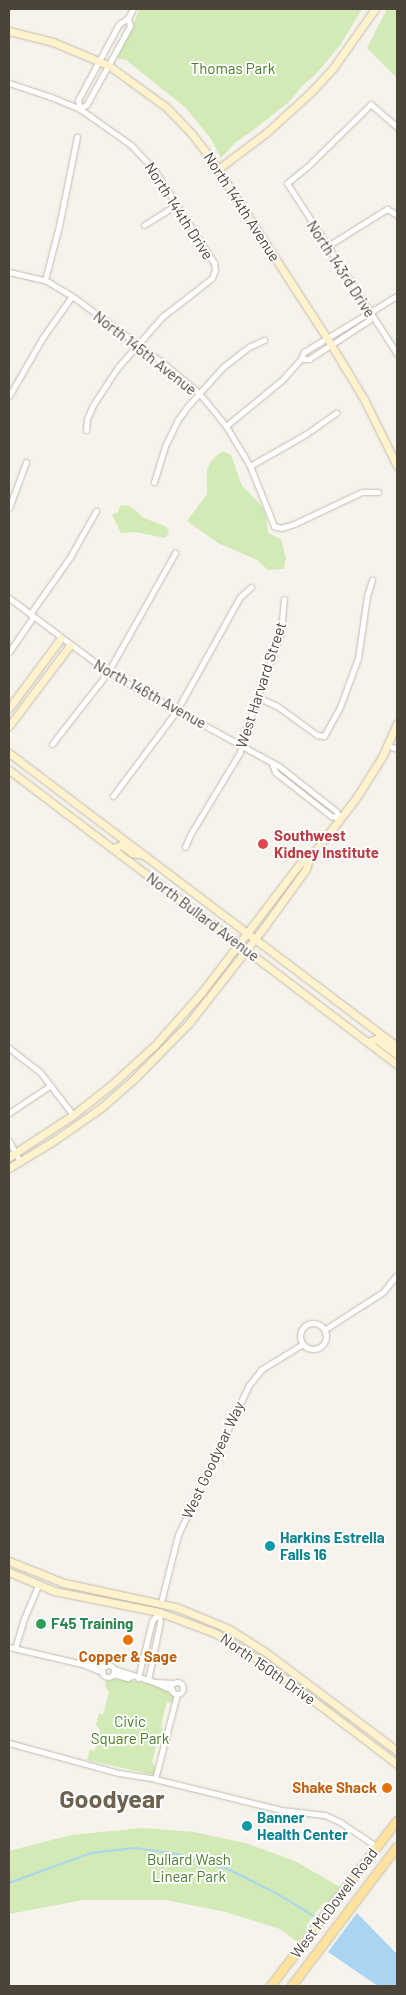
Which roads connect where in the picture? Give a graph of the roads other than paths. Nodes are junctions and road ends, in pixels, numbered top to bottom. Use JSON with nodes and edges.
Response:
{"nodes":[{"id":1,"x":133,"y":9,"type":"edge"},
{"id":2,"x":375,"y":9,"type":"edge"},
{"id":3,"x":128,"y":18,"type":"junction"},
{"id":4,"x":9,"y":31,"type":"edge"},
{"id":5,"x":100,"y":61,"type":"junction"},
{"id":6,"x":108,"y":66,"type":"junction"},
{"id":7,"x":9,"y":83,"type":"edge"},
{"id":8,"x":80,"y":109,"type":"junction"},
{"id":9,"x":397,"y":127,"type":"edge"},
{"id":10,"x":77,"y":137,"type":"dead end"},
{"id":11,"x":218,"y":170,"type":"junction"},
{"id":12,"x":176,"y":205,"type":"junction"},
{"id":13,"x":397,"y":215,"type":"edge"},
{"id":14,"x":144,"y":225,"type":"dead end"},
{"id":15,"x":326,"y":247,"type":"junction"},
{"id":16,"x":9,"y":272,"type":"edge"},
{"id":17,"x":45,"y":280,"type":"junction"},
{"id":18,"x":72,"y":296,"type":"junction"},
{"id":19,"x":397,"y":296,"type":"edge"},
{"id":20,"x":370,"y":314,"type":"junction"},
{"id":21,"x":352,"y":321,"type":"junction"},
{"id":22,"x":357,"y":328,"type":"junction"},
{"id":23,"x":326,"y":338,"type":"junction"},
{"id":24,"x":264,"y":340,"type":"dead end"},
{"id":25,"x":136,"y":344,"type":"junction"},
{"id":26,"x":331,"y":345,"type":"junction"},
{"id":27,"x":397,"y":354,"type":"edge"},
{"id":28,"x":302,"y":359,"type":"junction"},
{"id":29,"x":199,"y":394,"type":"junction"},
{"id":30,"x":9,"y":396,"type":"edge"},
{"id":31,"x":336,"y":413,"type":"dead end"},
{"id":32,"x":226,"y":426,"type":"junction"},
{"id":33,"x":86,"y":430,"type":"dead end"},
{"id":34,"x":26,"y":462,"type":"dead end"},
{"id":35,"x":250,"y":466,"type":"junction"},
{"id":36,"x":397,"y":466,"type":"edge"},
{"id":37,"x":154,"y":482,"type":"dead end"},
{"id":38,"x":378,"y":492,"type":"dead end"},
{"id":39,"x":9,"y":508,"type":"edge"},
{"id":40,"x":96,"y":511,"type":"dead end"},
{"id":41,"x":176,"y":552,"type":"dead end"},
{"id":42,"x":372,"y":580,"type":"dead end"},
{"id":43,"x":251,"y":587,"type":"dead end"},
{"id":44,"x":9,"y":598,"type":"edge"},
{"id":45,"x":284,"y":600,"type":"dead end"},
{"id":46,"x":32,"y":615,"type":"junction"},
{"id":47,"x":61,"y":638,"type":"junction"},
{"id":48,"x":70,"y":645,"type":"junction"},
{"id":49,"x":9,"y":652,"type":"edge"},
{"id":50,"x":108,"y":672,"type":"junction"},
{"id":51,"x":258,"y":698,"type":"junction"},
{"id":52,"x":9,"y":708,"type":"edge"},
{"id":53,"x":177,"y":710,"type":"junction"},
{"id":54,"x":397,"y":723,"type":"edge"},
{"id":55,"x":9,"y":726,"type":"edge"},
{"id":56,"x":52,"y":744,"type":"dead end"},
{"id":57,"x":242,"y":745,"type":"junction"},
{"id":58,"x":388,"y":745,"type":"junction"},
{"id":59,"x":397,"y":749,"type":"edge"},
{"id":60,"x":9,"y":753,"type":"edge"},
{"id":61,"x":9,"y":770,"type":"edge"},
{"id":62,"x":113,"y":796,"type":"dead end"},
{"id":63,"x":340,"y":818,"type":"junction"},
{"id":64,"x":185,"y":847,"type":"dead end"},
{"id":65,"x":114,"y":848,"type":"junction"},
{"id":66,"x":145,"y":855,"type":"junction"},
{"id":67,"x":309,"y":859,"type":"junction"},
{"id":68,"x":248,"y":933,"type":"junction"},
{"id":69,"x":255,"y":939,"type":"junction"},
{"id":70,"x":238,"y":945,"type":"junction"},
{"id":71,"x":246,"y":951,"type":"junction"},
{"id":72,"x":368,"y":1042,"type":"junction"},
{"id":73,"x":397,"y":1046,"type":"edge"},
{"id":74,"x":9,"y":1048,"type":"edge"},
{"id":75,"x":397,"y":1055,"type":"edge"},
{"id":76,"x":140,"y":1060,"type":"junction"},
{"id":77,"x":397,"y":1065,"type":"edge"},
{"id":78,"x":147,"y":1067,"type":"junction"},
{"id":79,"x":51,"y":1085,"type":"junction"},
{"id":80,"x":9,"y":1112,"type":"edge"},
{"id":81,"x":73,"y":1115,"type":"junction"},
{"id":82,"x":9,"y":1141,"type":"edge"},
{"id":83,"x":12,"y":1155,"type":"edge"},
{"id":84,"x":20,"y":1162,"type":"junction"},
{"id":85,"x":9,"y":1168,"type":"edge"},
{"id":86,"x":397,"y":1275,"type":"edge"},
{"id":87,"x":324,"y":1330,"type":"junction"},
{"id":88,"x":303,"y":1344,"type":"junction"},
{"id":89,"x":9,"y":1561,"type":"edge"},
{"id":90,"x":9,"y":1572,"type":"edge"},
{"id":91,"x":38,"y":1585,"type":"junction"},
{"id":92,"x":160,"y":1602,"type":"junction"},
{"id":93,"x":159,"y":1612,"type":"junction"},
{"id":94,"x":12,"y":1648,"type":"edge"},
{"id":95,"x":82,"y":1664,"type":"junction"},
{"id":96,"x":105,"y":1666,"type":"junction"},
{"id":97,"x":102,"y":1672,"type":"junction"},
{"id":98,"x":114,"y":1672,"type":"junction"},
{"id":99,"x":138,"y":1678,"type":"junction"},
{"id":100,"x":151,"y":1681,"type":"junction"},
{"id":101,"x":174,"y":1683,"type":"junction"},
{"id":102,"x":174,"y":1692,"type":"junction"},
{"id":103,"x":9,"y":1743,"type":"edge"},
{"id":104,"x":397,"y":1751,"type":"edge"},
{"id":105,"x":397,"y":1764,"type":"edge"},
{"id":106,"x":155,"y":1779,"type":"junction"},
{"id":107,"x":397,"y":1821,"type":"edge"},
{"id":108,"x":397,"y":1847,"type":"edge"},
{"id":109,"x":377,"y":1848,"type":"junction"},
{"id":110,"x":271,"y":1986,"type":"edge"},
{"id":111,"x":292,"y":1986,"type":"edge"}],
"edges":[{"from":1,"to":3,"type":"street"},
{"from":2,"to":11,"type":"main road"},
{"from":3,"to":5,"type":"street"},
{"from":3,"to":6,"type":"street"},
{"from":4,"to":5,"type":"main road","name":"North 144th Avenue"},
{"from":5,"to":6,"type":"main road","name":"North 144th Avenue"},
{"from":5,"to":8,"type":"street"},
{"from":6,"to":8,"type":"street"},
{"from":6,"to":11,"type":"main road","name":"North 144th Avenue"},
{"from":7,"to":8,"type":"street","name":"North 144th Drive"},
{"from":8,"to":12,"type":"street","name":"North 144th Drive"},
{"from":9,"to":15,"type":"street","name":"North 143rd Drive"},
{"from":10,"to":17,"type":"street"},
{"from":11,"to":23,"type":"main road","name":"North 144th Avenue"},
{"from":12,"to":14,"type":"street"},
{"from":12,"to":25,"type":"street","name":"North 144th Drive"},
{"from":13,"to":15,"type":"street"},
{"from":15,"to":20,"type":"street","name":"North 143rd Drive"},
{"from":16,"to":17,"type":"street","name":"North 145th Avenue"},
{"from":17,"to":18,"type":"street","name":"North 145th Avenue"},
{"from":18,"to":25,"type":"street","name":"North 145th Avenue"},
{"from":18,"to":30,"type":"street"},
{"from":19,"to":20,"type":"street"},
{"from":20,"to":21,"type":"street"},
{"from":20,"to":22,"type":"street"},
{"from":20,"to":27,"type":"street","name":"North 143rd Drive"},
{"from":21,"to":22,"type":"street"},
{"from":21,"to":23,"type":"street"},
{"from":22,"to":26,"type":"street"},
{"from":23,"to":26,"type":"main road","name":"North 144th Avenue"},
{"from":23,"to":28,"type":"street"},
{"from":24,"to":29,"type":"street"},
{"from":25,"to":29,"type":"street","name":"North 145th Avenue"},
{"from":25,"to":33,"type":"street"},
{"from":26,"to":28,"type":"street"},
{"from":26,"to":36,"type":"main road","name":"North 144th Avenue"},
{"from":28,"to":32,"type":"street"},
{"from":29,"to":32,"type":"street","name":"North 145th Avenue"},
{"from":29,"to":37,"type":"street"},
{"from":31,"to":35,"type":"street"},
{"from":32,"to":35,"type":"street","name":"North 145th Avenue"},
{"from":34,"to":39,"type":"street"},
{"from":35,"to":38,"type":"street","name":"North 145th Avenue"},
{"from":40,"to":46,"type":"street"},
{"from":41,"to":50,"type":"street"},
{"from":42,"to":51,"type":"street"},
{"from":43,"to":53,"type":"street"},
{"from":44,"to":46,"type":"street","name":"North 146th Avenue"},
{"from":45,"to":51,"type":"street","name":"West Harvard Street"},
{"from":46,"to":47,"type":"street","name":"North 146th Avenue"},
{"from":46,"to":49,"type":"street"},
{"from":47,"to":48,"type":"street","name":"North 146th Avenue"},
{"from":47,"to":52,"type":"main road"},
{"from":48,"to":50,"type":"street","name":"North 146th Avenue"},
{"from":48,"to":55,"type":"main road"},
{"from":50,"to":53,"type":"street","name":"North 146th Avenue"},
{"from":50,"to":56,"type":"street"},
{"from":51,"to":57,"type":"street","name":"West Harvard Street"},
{"from":53,"to":57,"type":"street","name":"North 146th Avenue"},
{"from":53,"to":62,"type":"street"},
{"from":54,"to":58,"type":"main road"},
{"from":57,"to":63,"type":"street","name":"North 146th Avenue"},
{"from":57,"to":64,"type":"street","name":"West Harvard Street"},
{"from":58,"to":59,"type":"street"},
{"from":58,"to":63,"type":"main road"},
{"from":60,"to":66,"type":"main road","name":"North Bullard Avenue"},
{"from":61,"to":65,"type":"main road","name":"North Bullard Avenue"},
{"from":63,"to":67,"type":"main road"},
{"from":65,"to":66,"type":"main road"},
{"from":65,"to":70,"type":"main road","name":"North Bullard Avenue"},
{"from":66,"to":68,"type":"main road","name":"North Bullard Avenue"},
{"from":67,"to":68,"type":"main road"},
{"from":67,"to":69,"type":"main road"},
{"from":68,"to":69,"type":"main road","name":"North Bullard Avenue"},
{"from":68,"to":70,"type":"main road"},
{"from":69,"to":71,"type":"main road"},
{"from":69,"to":73,"type":"main road","name":"North Bullard Avenue"},
{"from":70,"to":71,"type":"main road","name":"North Bullard Avenue"},
{"from":70,"to":76,"type":"main road"},
{"from":71,"to":72,"type":"main road","name":"North Bullard Avenue"},
{"from":71,"to":78,"type":"main road"},
{"from":72,"to":75,"type":"main road"},
{"from":72,"to":77,"type":"main road","name":"North Bullard Avenue"},
{"from":74,"to":79,"type":"street"},
{"from":76,"to":78,"type":"main road"},
{"from":76,"to":81,"type":"main road"},
{"from":78,"to":84,"type":"main road"},
{"from":79,"to":80,"type":"street"},
{"from":79,"to":81,"type":"street"},
{"from":81,"to":83,"type":"main road"},
{"from":82,"to":83,"type":"street"},
{"from":83,"to":84,"type":"street"},
{"from":84,"to":85,"type":"main road"},
{"from":86,"to":87,"type":"street"},
{"from":87,"to":88,"type":"street"},
{"from":87,"to":88,"type":"street"},
{"from":88,"to":92,"type":"street","name":"West Goodyear Way"},
{"from":89,"to":92,"type":"main road","name":"North 150th Drive"},
{"from":90,"to":91,"type":"main road","name":"North 150th Drive"},
{"from":91,"to":93,"type":"main road","name":"North 150th Drive"},
{"from":91,"to":94,"type":"street"},
{"from":92,"to":93,"type":"main road"},
{"from":92,"to":104,"type":"main road","name":"North 150th Drive"},
{"from":93,"to":99,"type":"street"},
{"from":93,"to":100,"type":"street"},
{"from":93,"to":105,"type":"main road","name":"North 150th Drive"},
{"from":94,"to":95,"type":"street"},
{"from":95,"to":96,"type":"street"},
{"from":95,"to":97,"type":"street"},
{"from":96,"to":97,"type":"street"},
{"from":96,"to":98,"type":"street"},
{"from":97,"to":98,"type":"street"},
{"from":98,"to":99,"type":"street"},
{"from":99,"to":100,"type":"street"},
{"from":100,"to":101,"type":"street"},
{"from":100,"to":102,"type":"street"},
{"from":101,"to":102,"type":"street"},
{"from":101,"to":102,"type":"street"},
{"from":102,"to":106,"type":"street"},
{"from":103,"to":106,"type":"street"},
{"from":106,"to":109,"type":"street"},
{"from":107,"to":109,"type":"main road","name":"West McDowell Road"},
{"from":108,"to":111,"type":"main road","name":"West McDowell Road"},
{"from":109,"to":110,"type":"main road","name":"West McDowell Road"}]}
